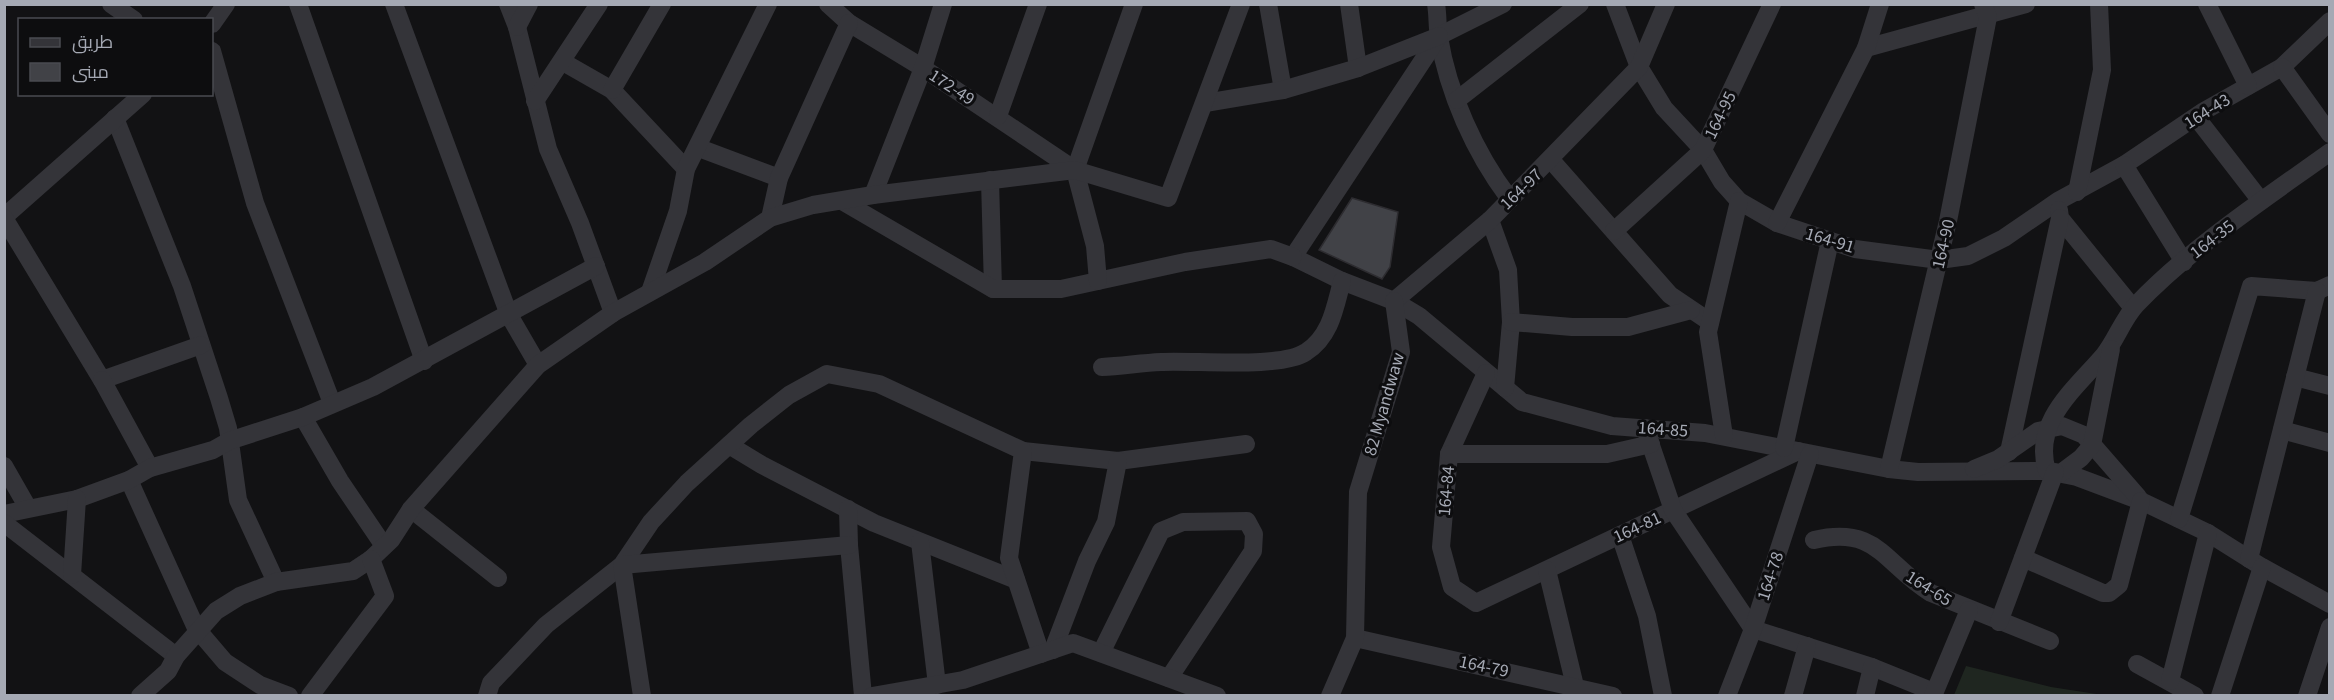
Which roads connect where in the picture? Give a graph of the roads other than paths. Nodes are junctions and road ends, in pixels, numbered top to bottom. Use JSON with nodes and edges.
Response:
{"nodes":[{"id":1,"x":111,"y":4,"type":"edge"},
{"id":2,"x":226,"y":4,"type":"edge"},
{"id":3,"x":298,"y":4,"type":"edge"},
{"id":4,"x":394,"y":4,"type":"edge"},
{"id":5,"x":508,"y":4,"type":"edge"},
{"id":6,"x":529,"y":4,"type":"edge"},
{"id":7,"x":599,"y":4,"type":"edge"},
{"id":8,"x":662,"y":4,"type":"edge"},
{"id":9,"x":768,"y":4,"type":"edge"},
{"id":10,"x":828,"y":4,"type":"edge"},
{"id":11,"x":943,"y":4,"type":"edge"},
{"id":12,"x":1038,"y":4,"type":"edge"},
{"id":13,"x":1134,"y":4,"type":"edge"},
{"id":14,"x":1241,"y":4,"type":"edge"},
{"id":15,"x":1268,"y":4,"type":"edge"},
{"id":16,"x":1349,"y":4,"type":"edge"},
{"id":17,"x":1436,"y":4,"type":"edge"},
{"id":18,"x":1503,"y":4,"type":"edge"},
{"id":19,"x":1581,"y":4,"type":"edge"},
{"id":20,"x":1615,"y":4,"type":"edge"},
{"id":21,"x":1666,"y":4,"type":"edge"},
{"id":22,"x":1772,"y":4,"type":"edge"},
{"id":23,"x":1880,"y":4,"type":"edge"},
{"id":24,"x":2026,"y":4,"type":"edge"},
{"id":25,"x":2100,"y":4,"type":"edge"},
{"id":26,"x":2207,"y":4,"type":"edge"},
{"id":27,"x":1986,"y":11,"type":"edge"},
{"id":28,"x":131,"y":18,"type":"edge"},
{"id":29,"x":2330,"y":21,"type":"edge"},
{"id":30,"x":213,"y":23,"type":"edge"},
{"id":31,"x":849,"y":24,"type":"junction"},
{"id":32,"x":518,"y":27,"type":"junction"},
{"id":33,"x":1439,"y":36,"type":"junction"},
{"id":34,"x":1866,"y":48,"type":"junction"},
{"id":35,"x":213,"y":55,"type":"edge"},
{"id":36,"x":563,"y":62,"type":"junction"},
{"id":37,"x":1639,"y":67,"type":"junction"},
{"id":38,"x":2282,"y":67,"type":"junction"},
{"id":39,"x":923,"y":68,"type":"junction"},
{"id":40,"x":1358,"y":68,"type":"junction"},
{"id":41,"x":2248,"y":87,"type":"junction"},
{"id":42,"x":612,"y":90,"type":"junction"},
{"id":43,"x":1283,"y":90,"type":"junction"},
{"id":44,"x":141,"y":96,"type":"edge"},
{"id":45,"x":1457,"y":100,"type":"junction"},
{"id":46,"x":535,"y":101,"type":"junction"},
{"id":47,"x":1205,"y":103,"type":"junction"},
{"id":48,"x":998,"y":116,"type":"junction"},
{"id":49,"x":2196,"y":117,"type":"junction"},
{"id":50,"x":115,"y":118,"type":"junction"},
{"id":51,"x":2330,"y":134,"type":"edge"},
{"id":52,"x":699,"y":148,"type":"junction"},
{"id":53,"x":1703,"y":150,"type":"junction"},
{"id":54,"x":2330,"y":152,"type":"edge"},
{"id":55,"x":1551,"y":160,"type":"junction"},
{"id":56,"x":2124,"y":165,"type":"junction"},
{"id":57,"x":686,"y":169,"type":"junction"},
{"id":58,"x":1076,"y":170,"type":"junction"},
{"id":59,"x":779,"y":177,"type":"junction"},
{"id":60,"x":990,"y":180,"type":"junction"},
{"id":61,"x":2077,"y":192,"type":"junction"},
{"id":62,"x":873,"y":195,"type":"junction"},
{"id":63,"x":1509,"y":198,"type":"junction"},
{"id":64,"x":842,"y":201,"type":"junction"},
{"id":65,"x":1739,"y":201,"type":"junction"},
{"id":66,"x":2261,"y":201,"type":"junction"},
{"id":67,"x":2059,"y":210,"type":"junction"},
{"id":68,"x":4,"y":218,"type":"edge"},
{"id":69,"x":770,"y":218,"type":"junction"},
{"id":70,"x":1490,"y":220,"type":"junction"},
{"id":71,"x":1777,"y":223,"type":"junction"},
{"id":72,"x":1614,"y":231,"type":"junction"},
{"id":73,"x":1830,"y":241,"type":"junction"},
{"id":74,"x":1293,"y":258,"type":"junction"},
{"id":75,"x":1939,"y":260,"type":"junction"},
{"id":76,"x":2184,"y":262,"type":"junction"},
{"id":77,"x":596,"y":266,"type":"junction"},
{"id":78,"x":1098,"y":280,"type":"junction"},
{"id":79,"x":1342,"y":281,"type":"junction"},
{"id":80,"x":2323,"y":288,"type":"edge"},
{"id":81,"x":993,"y":289,"type":"junction"},
{"id":82,"x":650,"y":292,"type":"junction"},
{"id":83,"x":1394,"y":301,"type":"junction"},
{"id":84,"x":2133,"y":308,"type":"junction"},
{"id":85,"x":1691,"y":310,"type":"junction"},
{"id":86,"x":613,"y":313,"type":"junction"},
{"id":87,"x":509,"y":315,"type":"junction"},
{"id":88,"x":1511,"y":322,"type":"junction"},
{"id":89,"x":1710,"y":322,"type":"junction"},
{"id":90,"x":2112,"y":344,"type":"junction"},
{"id":91,"x":201,"y":345,"type":"junction"},
{"id":92,"x":424,"y":361,"type":"junction"},
{"id":93,"x":538,"y":364,"type":"junction"},
{"id":94,"x":1102,"y":367,"type":"dead end"},
{"id":95,"x":1486,"y":373,"type":"junction"},
{"id":96,"x":2295,"y":377,"type":"junction"},
{"id":97,"x":102,"y":380,"type":"junction"},
{"id":98,"x":2330,"y":386,"type":"edge"},
{"id":99,"x":1505,"y":388,"type":"junction"},
{"id":100,"x":332,"y":404,"type":"junction"},
{"id":101,"x":303,"y":417,"type":"junction"},
{"id":102,"x":2046,"y":427,"type":"junction"},
{"id":103,"x":2282,"y":430,"type":"junction"},
{"id":104,"x":1648,"y":436,"type":"junction"},
{"id":105,"x":1724,"y":436,"type":"junction"},
{"id":106,"x":229,"y":441,"type":"junction"},
{"id":107,"x":2330,"y":443,"type":"edge"},
{"id":108,"x":1245,"y":444,"type":"dead end"},
{"id":109,"x":2092,"y":444,"type":"junction"},
{"id":110,"x":729,"y":445,"type":"junction"},
{"id":111,"x":1023,"y":451,"type":"junction"},
{"id":112,"x":1797,"y":451,"type":"junction"},
{"id":113,"x":2009,"y":452,"type":"junction"},
{"id":114,"x":1449,"y":454,"type":"junction"},
{"id":115,"x":1118,"y":460,"type":"junction"},
{"id":116,"x":4,"y":466,"type":"edge"},
{"id":117,"x":150,"y":468,"type":"junction"},
{"id":118,"x":1889,"y":469,"type":"junction"},
{"id":119,"x":1966,"y":472,"type":"junction"},
{"id":120,"x":2054,"y":472,"type":"junction"},
{"id":121,"x":129,"y":480,"type":"junction"},
{"id":122,"x":77,"y":499,"type":"junction"},
{"id":123,"x":2141,"y":501,"type":"junction"},
{"id":124,"x":28,"y":508,"type":"junction"},
{"id":125,"x":411,"y":508,"type":"junction"},
{"id":126,"x":848,"y":509,"type":"junction"},
{"id":127,"x":1673,"y":510,"type":"junction"},
{"id":128,"x":4,"y":514,"type":"edge"},
{"id":129,"x":2179,"y":519,"type":"junction"},
{"id":130,"x":4,"y":523,"type":"edge"},
{"id":131,"x":2208,"y":533,"type":"junction"},
{"id":132,"x":1620,"y":536,"type":"junction"},
{"id":133,"x":1814,"y":540,"type":"dead end"},
{"id":134,"x":920,"y":542,"type":"junction"},
{"id":135,"x":849,"y":545,"type":"junction"},
{"id":136,"x":378,"y":553,"type":"junction"},
{"id":137,"x":2023,"y":558,"type":"junction"},
{"id":138,"x":2255,"y":563,"type":"junction"},
{"id":139,"x":622,"y":565,"type":"junction"},
{"id":140,"x":1547,"y":570,"type":"junction"},
{"id":141,"x":72,"y":575,"type":"junction"},
{"id":142,"x":498,"y":578,"type":"dead end"},
{"id":143,"x":1016,"y":580,"type":"junction"},
{"id":144,"x":276,"y":582,"type":"junction"},
{"id":145,"x":1476,"y":603,"type":"joint"},
{"id":146,"x":2330,"y":604,"type":"edge"},
{"id":147,"x":1969,"y":610,"type":"junction"},
{"id":148,"x":1999,"y":622,"type":"junction"},
{"id":149,"x":2330,"y":627,"type":"edge"},
{"id":150,"x":1753,"y":629,"type":"junction"},
{"id":151,"x":199,"y":632,"type":"junction"},
{"id":152,"x":1355,"y":638,"type":"junction"},
{"id":153,"x":2050,"y":641,"type":"dead end"},
{"id":154,"x":1807,"y":646,"type":"junction"},
{"id":155,"x":1047,"y":652,"type":"junction"},
{"id":156,"x":1101,"y":653,"type":"junction"},
{"id":157,"x":176,"y":656,"type":"junction"},
{"id":158,"x":2137,"y":664,"type":"dead end"},
{"id":159,"x":1872,"y":667,"type":"junction"},
{"id":160,"x":1168,"y":678,"type":"junction"},
{"id":161,"x":2170,"y":681,"type":"junction"},
{"id":162,"x":937,"y":685,"type":"junction"},
{"id":163,"x":1574,"y":691,"type":"edge"},
{"id":164,"x":1934,"y":694,"type":"edge"},
{"id":165,"x":140,"y":696,"type":"edge"},
{"id":166,"x":289,"y":696,"type":"edge"},
{"id":167,"x":310,"y":696,"type":"edge"},
{"id":168,"x":487,"y":696,"type":"edge"},
{"id":169,"x":642,"y":696,"type":"edge"},
{"id":170,"x":862,"y":696,"type":"edge"},
{"id":171,"x":872,"y":696,"type":"edge"},
{"id":172,"x":1217,"y":696,"type":"edge"},
{"id":173,"x":1330,"y":696,"type":"edge"},
{"id":174,"x":1613,"y":696,"type":"edge"},
{"id":175,"x":1663,"y":696,"type":"edge"},
{"id":176,"x":1727,"y":696,"type":"edge"},
{"id":177,"x":1793,"y":696,"type":"edge"},
{"id":178,"x":1864,"y":696,"type":"edge"},
{"id":179,"x":2195,"y":696,"type":"edge"},
{"id":180,"x":2220,"y":696,"type":"edge"},
{"id":181,"x":2307,"y":696,"type":"edge"}],
"edges":[{"from":1,"to":28,"type":"street"},
{"from":2,"to":30,"type":"street"},
{"from":3,"to":92,"type":"street"},
{"from":4,"to":87,"type":"street"},
{"from":5,"to":32,"type":"street"},
{"from":6,"to":32,"type":"street"},
{"from":7,"to":36,"type":"street"},
{"from":8,"to":42,"type":"street"},
{"from":9,"to":52,"type":"street"},
{"from":10,"to":31,"type":"street","name":"172-49"},
{"from":11,"to":39,"type":"street"},
{"from":12,"to":48,"type":"street"},
{"from":13,"to":58,"type":"street"},
{"from":14,"to":47,"type":"street"},
{"from":15,"to":43,"type":"street"},
{"from":16,"to":40,"type":"street"},
{"from":17,"to":33,"type":"street"},
{"from":18,"to":33,"type":"street"},
{"from":19,"to":45,"type":"street"},
{"from":20,"to":37,"type":"street","name":"164-91"},
{"from":21,"to":37,"type":"street"},
{"from":22,"to":53,"type":"street","name":"164-95"},
{"from":23,"to":34,"type":"street"},
{"from":24,"to":27,"type":"street"},
{"from":25,"to":61,"type":"street"},
{"from":26,"to":41,"type":"street"},
{"from":27,"to":34,"type":"street"},
{"from":27,"to":75,"type":"street","name":"164-90"},
{"from":29,"to":38,"type":"street","name":"164-43"},
{"from":31,"to":39,"type":"street","name":"172-49"},
{"from":31,"to":59,"type":"street"},
{"from":32,"to":46,"type":"street"},
{"from":33,"to":40,"type":"street"},
{"from":33,"to":45,"type":"street"},
{"from":33,"to":74,"type":"street"},
{"from":34,"to":71,"type":"street"},
{"from":35,"to":100,"type":"street"},
{"from":36,"to":42,"type":"street"},
{"from":36,"to":46,"type":"street"},
{"from":37,"to":53,"type":"street","name":"164-91"},
{"from":37,"to":55,"type":"street","name":"164-97"},
{"from":38,"to":41,"type":"street","name":"164-43"},
{"from":38,"to":51,"type":"street"},
{"from":39,"to":48,"type":"street","name":"172-49"},
{"from":39,"to":62,"type":"street"},
{"from":40,"to":43,"type":"street"},
{"from":41,"to":49,"type":"street","name":"164-43"},
{"from":42,"to":57,"type":"street"},
{"from":43,"to":47,"type":"street"},
{"from":44,"to":50,"type":"street"},
{"from":45,"to":63,"type":"street"},
{"from":46,"to":77,"type":"street"},
{"from":47,"to":58,"type":"street"},
{"from":48,"to":58,"type":"street","name":"172-49"},
{"from":49,"to":56,"type":"street","name":"164-43"},
{"from":49,"to":66,"type":"street"},
{"from":50,"to":68,"type":"street"},
{"from":50,"to":91,"type":"street"},
{"from":52,"to":57,"type":"street"},
{"from":52,"to":59,"type":"street"},
{"from":53,"to":65,"type":"street","name":"164-91"},
{"from":53,"to":72,"type":"street","name":"164-95"},
{"from":54,"to":66,"type":"street","name":"164-35"},
{"from":55,"to":63,"type":"street","name":"164-97"},
{"from":55,"to":72,"type":"street"},
{"from":56,"to":61,"type":"street","name":"164-43"},
{"from":56,"to":76,"type":"street"},
{"from":57,"to":82,"type":"street"},
{"from":58,"to":60,"type":"street"},
{"from":58,"to":78,"type":"street"},
{"from":59,"to":69,"type":"street"},
{"from":60,"to":62,"type":"street"},
{"from":60,"to":81,"type":"street"},
{"from":61,"to":67,"type":"street","name":"164-91"},
{"from":62,"to":64,"type":"street"},
{"from":63,"to":70,"type":"street","name":"164-97"},
{"from":64,"to":69,"type":"street"},
{"from":64,"to":81,"type":"street"},
{"from":65,"to":71,"type":"street","name":"164-91"},
{"from":65,"to":89,"type":"street"},
{"from":66,"to":76,"type":"street","name":"164-35"},
{"from":67,"to":75,"type":"street","name":"164-91"},
{"from":67,"to":84,"type":"street"},
{"from":67,"to":113,"type":"street"},
{"from":68,"to":97,"type":"street"},
{"from":69,"to":82,"type":"street"},
{"from":70,"to":83,"type":"street","name":"164-97"},
{"from":70,"to":88,"type":"street"},
{"from":71,"to":73,"type":"street","name":"164-91"},
{"from":72,"to":85,"type":"street"},
{"from":73,"to":75,"type":"street","name":"164-91"},
{"from":73,"to":112,"type":"street","name":"164-78"},
{"from":74,"to":78,"type":"street"},
{"from":74,"to":79,"type":"street"},
{"from":75,"to":118,"type":"street","name":"164-90"},
{"from":76,"to":84,"type":"street","name":"164-35"},
{"from":77,"to":86,"type":"street"},
{"from":77,"to":87,"type":"street"},
{"from":78,"to":81,"type":"street"},
{"from":79,"to":83,"type":"street"},
{"from":79,"to":94,"type":"street"},
{"from":80,"to":96,"type":"street"},
{"from":80,"to":129,"type":"street"},
{"from":82,"to":86,"type":"street"},
{"from":83,"to":95,"type":"street","name":"164-85"},
{"from":83,"to":152,"type":"street","name":"82 Myandwaw"},
{"from":84,"to":90,"type":"street","name":"164-35"},
{"from":85,"to":88,"type":"street"},
{"from":85,"to":89,"type":"street"},
{"from":86,"to":93,"type":"street"},
{"from":87,"to":92,"type":"street"},
{"from":87,"to":93,"type":"street"},
{"from":88,"to":99,"type":"street"},
{"from":89,"to":105,"type":"street"},
{"from":90,"to":102,"type":"street","name":"164-35"},
{"from":90,"to":109,"type":"street","name":"164-35"},
{"from":91,"to":97,"type":"street"},
{"from":91,"to":106,"type":"street"},
{"from":92,"to":100,"type":"street"},
{"from":93,"to":125,"type":"street"},
{"from":95,"to":99,"type":"street","name":"164-85"},
{"from":95,"to":114,"type":"street","name":"164-84"},
{"from":96,"to":98,"type":"street"},
{"from":96,"to":103,"type":"street"},
{"from":97,"to":117,"type":"street"},
{"from":99,"to":104,"type":"street","name":"164-85"},
{"from":100,"to":101,"type":"street"},
{"from":101,"to":106,"type":"street"},
{"from":101,"to":136,"type":"street"},
{"from":102,"to":109,"type":"street"},
{"from":102,"to":113,"type":"street","name":"164-85"},
{"from":102,"to":120,"type":"street"},
{"from":103,"to":107,"type":"street"},
{"from":103,"to":138,"type":"street"},
{"from":104,"to":105,"type":"street","name":"164-85"},
{"from":104,"to":114,"type":"street"},
{"from":104,"to":127,"type":"street"},
{"from":105,"to":112,"type":"street","name":"164-85"},
{"from":106,"to":117,"type":"street"},
{"from":106,"to":144,"type":"street"},
{"from":108,"to":115,"type":"street"},
{"from":109,"to":120,"type":"street"},
{"from":109,"to":123,"type":"street"},
{"from":110,"to":111,"type":"street"},
{"from":110,"to":126,"type":"street"},
{"from":110,"to":139,"type":"street"},
{"from":111,"to":115,"type":"street"},
{"from":111,"to":143,"type":"street"},
{"from":112,"to":118,"type":"street","name":"164-85"},
{"from":112,"to":127,"type":"street","name":"164-81"},
{"from":112,"to":150,"type":"street","name":"164-78"},
{"from":113,"to":119,"type":"street","name":"164-85"},
{"from":114,"to":145,"type":"street","name":"164-84"},
{"from":115,"to":155,"type":"street"},
{"from":116,"to":124,"type":"street"},
{"from":117,"to":121,"type":"street"},
{"from":118,"to":119,"type":"street","name":"164-85"},
{"from":119,"to":120,"type":"street","name":"164-85"},
{"from":120,"to":123,"type":"street","name":"164-85"},
{"from":120,"to":137,"type":"street"},
{"from":121,"to":122,"type":"street"},
{"from":121,"to":151,"type":"street"},
{"from":122,"to":124,"type":"street"},
{"from":122,"to":141,"type":"street"},
{"from":123,"to":129,"type":"street","name":"164-85"},
{"from":123,"to":137,"type":"street"},
{"from":124,"to":128,"type":"street"},
{"from":125,"to":136,"type":"street"},
{"from":125,"to":142,"type":"street"},
{"from":126,"to":134,"type":"street"},
{"from":126,"to":135,"type":"street"},
{"from":127,"to":132,"type":"street","name":"164-81"},
{"from":127,"to":150,"type":"street"},
{"from":129,"to":131,"type":"street","name":"164-85"},
{"from":130,"to":141,"type":"street"},
{"from":131,"to":138,"type":"street","name":"164-85"},
{"from":131,"to":161,"type":"street"},
{"from":132,"to":140,"type":"street","name":"164-81"},
{"from":132,"to":175,"type":"street"},
{"from":133,"to":147,"type":"street","name":"164-65"},
{"from":134,"to":143,"type":"street"},
{"from":134,"to":162,"type":"street"},
{"from":135,"to":139,"type":"street"},
{"from":135,"to":170,"type":"street"},
{"from":136,"to":144,"type":"street"},
{"from":136,"to":167,"type":"street"},
{"from":137,"to":148,"type":"street"},
{"from":138,"to":146,"type":"street","name":"164-85"},
{"from":138,"to":180,"type":"street"},
{"from":139,"to":168,"type":"street"},
{"from":139,"to":169,"type":"street"},
{"from":140,"to":145,"type":"street","name":"164-81"},
{"from":140,"to":163,"type":"street"},
{"from":141,"to":157,"type":"street"},
{"from":143,"to":155,"type":"street"},
{"from":144,"to":151,"type":"street"},
{"from":147,"to":148,"type":"street","name":"164-65"},
{"from":147,"to":164,"type":"street"},
{"from":148,"to":153,"type":"street","name":"164-65"},
{"from":149,"to":181,"type":"street"},
{"from":150,"to":154,"type":"street"},
{"from":150,"to":176,"type":"street","name":"164-78"},
{"from":151,"to":157,"type":"street"},
{"from":151,"to":166,"type":"street"},
{"from":152,"to":163,"type":"street","name":"164-79"},
{"from":152,"to":173,"type":"street","name":"82 Myandwaw"},
{"from":154,"to":159,"type":"street"},
{"from":154,"to":177,"type":"street"},
{"from":155,"to":156,"type":"street"},
{"from":155,"to":162,"type":"street"},
{"from":156,"to":160,"type":"street"},
{"from":156,"to":160,"type":"street"},
{"from":157,"to":165,"type":"street"},
{"from":158,"to":161,"type":"street"},
{"from":159,"to":164,"type":"street"},
{"from":159,"to":178,"type":"street"},
{"from":160,"to":172,"type":"street"},
{"from":161,"to":179,"type":"street"},
{"from":162,"to":171,"type":"street"},
{"from":163,"to":174,"type":"street","name":"164-79"}]}
